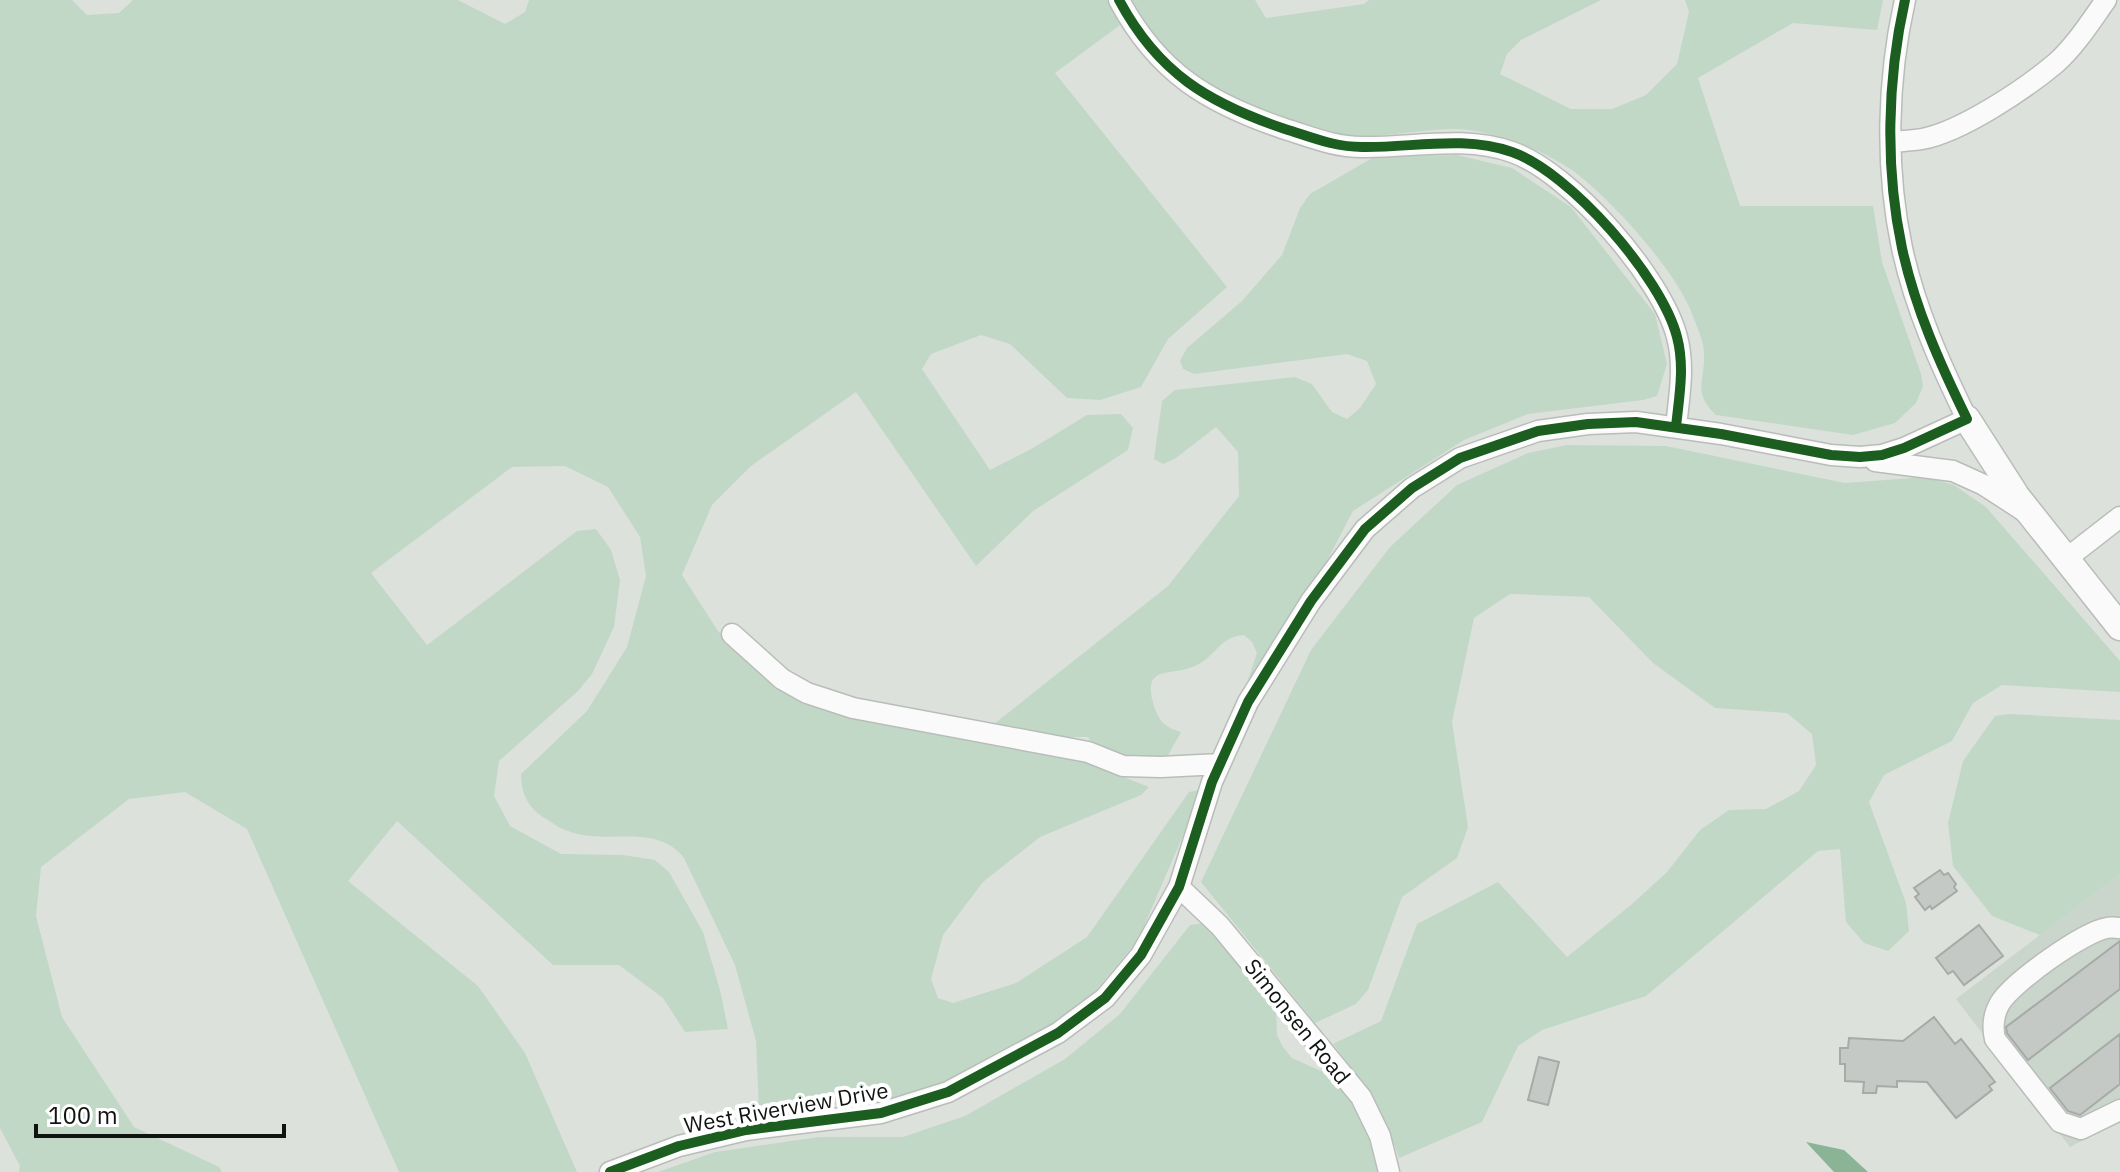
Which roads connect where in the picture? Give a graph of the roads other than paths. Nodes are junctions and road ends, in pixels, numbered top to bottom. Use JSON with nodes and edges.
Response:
{"nodes":[{"id":1,"x":1119,"y":0,"type":"edge"},
{"id":2,"x":1905,"y":0,"type":"edge"},
{"id":3,"x":2106,"y":0,"type":"edge"},
{"id":4,"x":1891,"y":142,"type":"junction"},
{"id":5,"x":1967,"y":419,"type":"junction"},
{"id":6,"x":1676,"y":427,"type":"junction"},
{"id":7,"x":1831,"y":455,"type":"junction"},
{"id":8,"x":2030,"y":514,"type":"junction"},
{"id":9,"x":2120,"y":517,"type":"edge"},
{"id":10,"x":2066,"y":559,"type":"junction"},
{"id":11,"x":2120,"y":627,"type":"edge"},
{"id":12,"x":732,"y":634,"type":"dead end"},
{"id":13,"x":1220,"y":764,"type":"junction"},
{"id":14,"x":1179,"y":887,"type":"junction"},
{"id":15,"x":2120,"y":928,"type":"edge"},
{"id":16,"x":2120,"y":1110,"type":"edge"},
{"id":17,"x":610,"y":1172,"type":"edge"},
{"id":18,"x":1389,"y":1172,"type":"edge"}],
"edges":[{"from":1,"to":6,"type":"street"},
{"from":2,"to":4,"type":"street"},
{"from":3,"to":4,"type":"street"},
{"from":4,"to":5,"type":"street"},
{"from":5,"to":7,"type":"street","name":"West Riverview Drive"},
{"from":5,"to":8,"type":"main road"},
{"from":6,"to":7,"type":"street","name":"West Riverview Drive"},
{"from":6,"to":13,"type":"street","name":"West Riverview Drive"},
{"from":7,"to":8,"type":"street"},
{"from":8,"to":10,"type":"main road"},
{"from":9,"to":10,"type":"street"},
{"from":10,"to":11,"type":"main road"},
{"from":12,"to":13,"type":"street"},
{"from":13,"to":14,"type":"street","name":"West Riverview Drive"},
{"from":14,"to":17,"type":"street","name":"West Riverview Drive"},
{"from":14,"to":18,"type":"street","name":"Simonsen Road"},
{"from":15,"to":16,"type":"street"}]}
